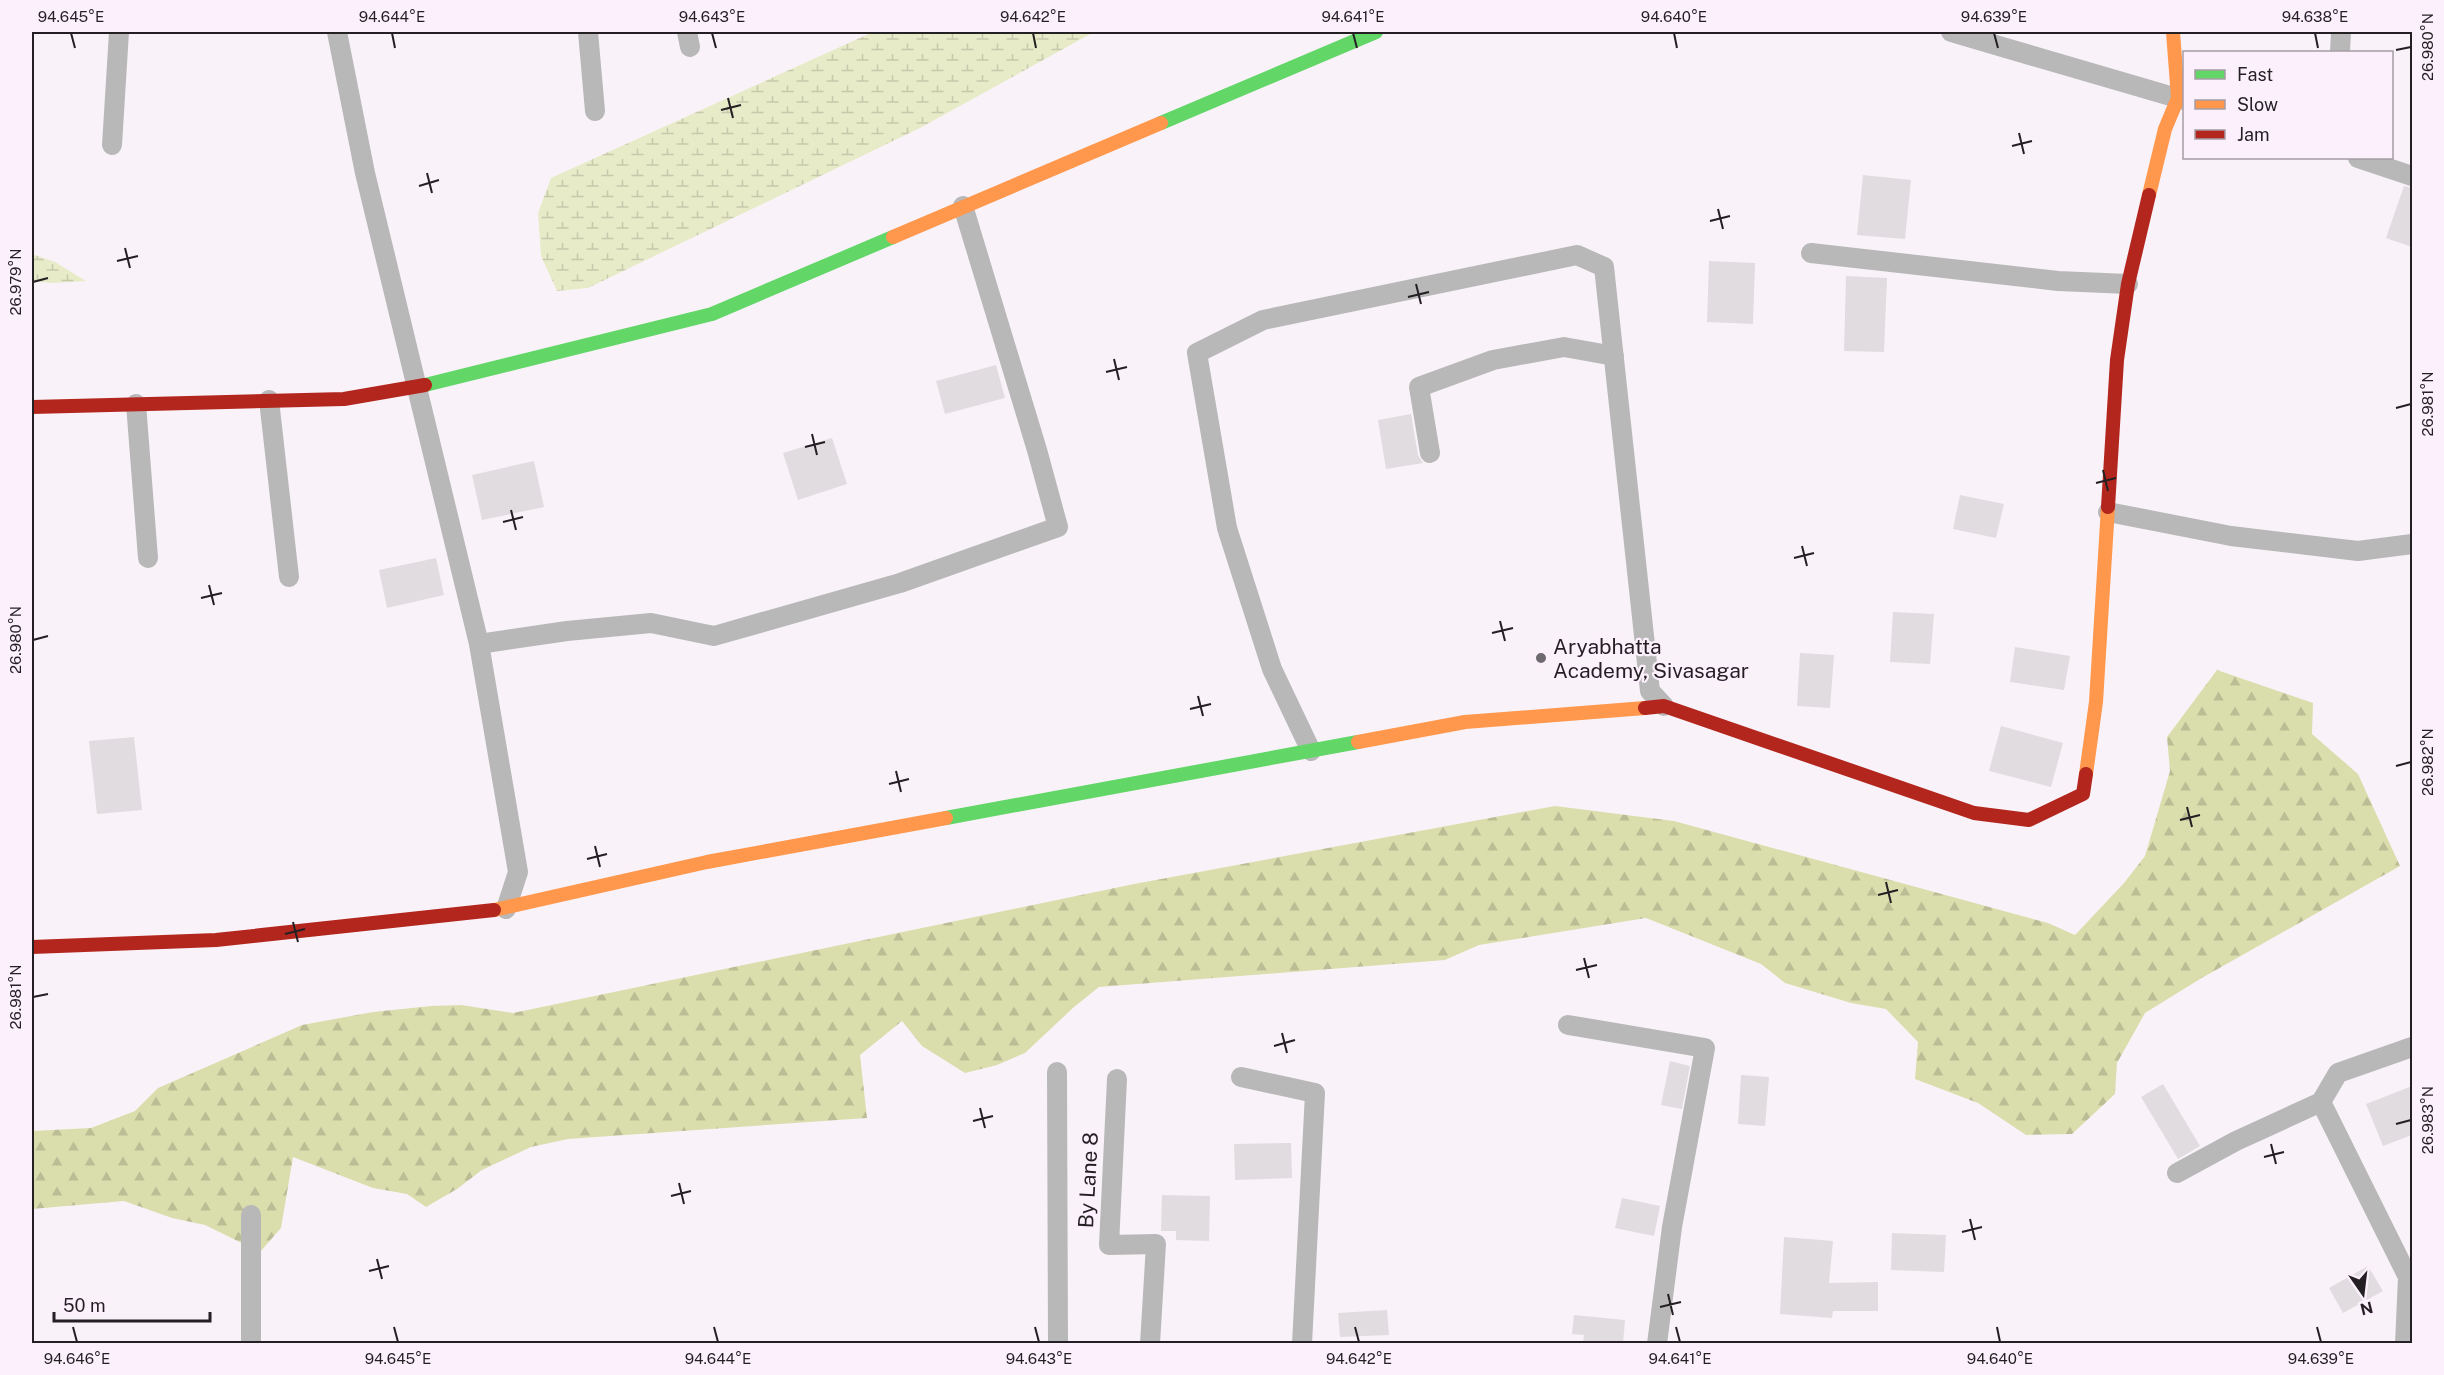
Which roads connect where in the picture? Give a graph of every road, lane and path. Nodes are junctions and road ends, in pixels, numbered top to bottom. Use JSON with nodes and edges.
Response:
{"nodes":[{"id":1,"x":119,"y":32,"type":"edge"},
{"id":2,"x":338,"y":32,"type":"edge"},
{"id":3,"x":588,"y":32,"type":"edge"},
{"id":4,"x":1376,"y":32,"type":"edge"},
{"id":5,"x":1951,"y":32,"type":"edge"},
{"id":6,"x":2173,"y":32,"type":"edge"},
{"id":7,"x":2341,"y":32,"type":"edge"},
{"id":8,"x":2340,"y":51,"type":"edge"},
{"id":9,"x":2181,"y":99,"type":"edge"},
{"id":10,"x":595,"y":111,"type":"dead end"},
{"id":11,"x":112,"y":145,"type":"dead end"},
{"id":12,"x":2361,"y":159,"type":"edge"},
{"id":13,"x":2412,"y":176,"type":"edge"},
{"id":14,"x":963,"y":206,"type":"junction"},
{"id":15,"x":1811,"y":252,"type":"dead end"},
{"id":16,"x":2128,"y":284,"type":"junction"},
{"id":17,"x":1614,"y":356,"type":"junction"},
{"id":18,"x":417,"y":387,"type":"junction"},
{"id":19,"x":270,"y":400,"type":"junction"},
{"id":20,"x":136,"y":404,"type":"junction"},
{"id":21,"x":32,"y":407,"type":"edge"},
{"id":22,"x":1430,"y":453,"type":"dead end"},
{"id":23,"x":2108,"y":513,"type":"junction"},
{"id":24,"x":2412,"y":544,"type":"edge"},
{"id":25,"x":148,"y":558,"type":"dead end"},
{"id":26,"x":289,"y":578,"type":"dead end"},
{"id":27,"x":479,"y":644,"type":"junction"},
{"id":28,"x":1664,"y":705,"type":"junction"},
{"id":29,"x":1311,"y":751,"type":"junction"},
{"id":30,"x":506,"y":909,"type":"junction"},
{"id":31,"x":32,"y":947,"type":"edge"},
{"id":32,"x":1568,"y":1024,"type":"dead end"},
{"id":33,"x":2412,"y":1047,"type":"edge"},
{"id":34,"x":1057,"y":1072,"type":"dead end"},
{"id":35,"x":1241,"y":1077,"type":"dead end"},
{"id":36,"x":1117,"y":1079,"type":"dead end"},
{"id":37,"x":2321,"y":1102,"type":"junction"},
{"id":38,"x":2177,"y":1173,"type":"dead end"},
{"id":39,"x":252,"y":1215,"type":"dead end"},
{"id":40,"x":251,"y":1344,"type":"edge"},
{"id":41,"x":1058,"y":1344,"type":"edge"},
{"id":42,"x":1150,"y":1344,"type":"edge"},
{"id":43,"x":1302,"y":1344,"type":"edge"},
{"id":44,"x":1656,"y":1344,"type":"edge"},
{"id":45,"x":2405,"y":1344,"type":"edge"}],
"edges":[{"from":1,"to":11,"type":"street"},
{"from":2,"to":18,"type":"street"},
{"from":3,"to":10,"type":"street"},
{"from":4,"to":14,"type":"street"},
{"from":5,"to":9,"type":"street"},
{"from":6,"to":9,"type":"street"},
{"from":7,"to":8,"type":"street"},
{"from":9,"to":16,"type":"street"},
{"from":12,"to":13,"type":"street"},
{"from":14,"to":18,"type":"street"},
{"from":14,"to":27,"type":"street"},
{"from":15,"to":16,"type":"street"},
{"from":16,"to":23,"type":"street"},
{"from":17,"to":22,"type":"street"},
{"from":17,"to":28,"type":"street"},
{"from":17,"to":29,"type":"street"},
{"from":18,"to":19,"type":"street"},
{"from":18,"to":27,"type":"street"},
{"from":19,"to":20,"type":"street"},
{"from":19,"to":26,"type":"street"},
{"from":20,"to":21,"type":"street"},
{"from":20,"to":25,"type":"street"},
{"from":23,"to":24,"type":"street"},
{"from":23,"to":28,"type":"street"},
{"from":27,"to":30,"type":"street"},
{"from":28,"to":29,"type":"street"},
{"from":29,"to":30,"type":"street"},
{"from":30,"to":31,"type":"street"},
{"from":32,"to":44,"type":"street"},
{"from":33,"to":37,"type":"street"},
{"from":34,"to":41,"type":"street"},
{"from":35,"to":43,"type":"street"},
{"from":36,"to":42,"type":"street","name":"By Lane 8"},
{"from":37,"to":38,"type":"street"},
{"from":37,"to":45,"type":"street"},
{"from":39,"to":40,"type":"street"}]}
